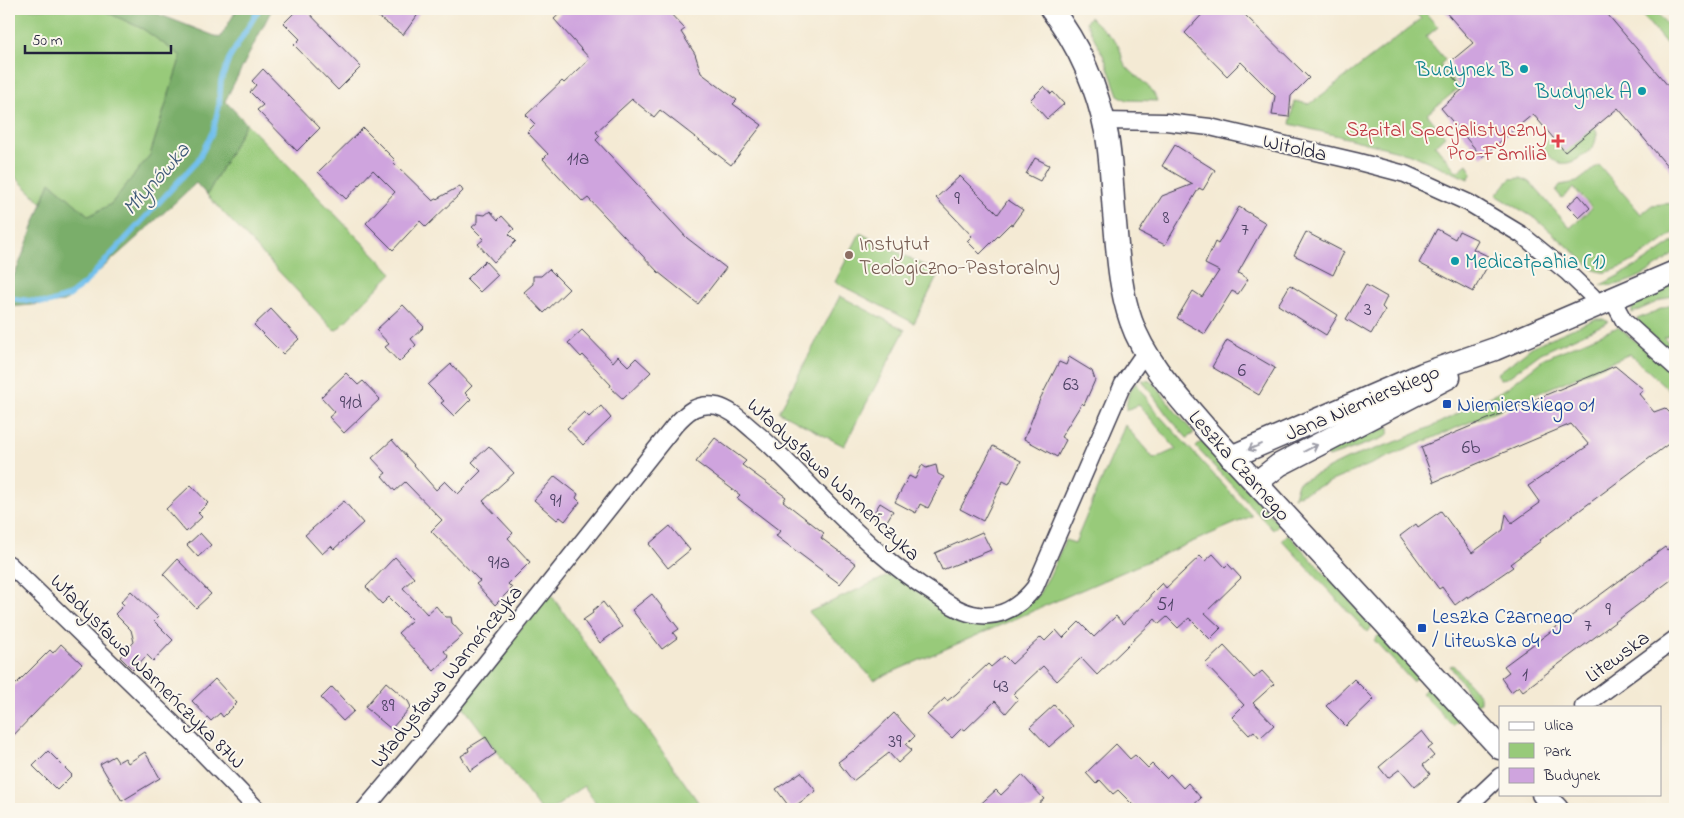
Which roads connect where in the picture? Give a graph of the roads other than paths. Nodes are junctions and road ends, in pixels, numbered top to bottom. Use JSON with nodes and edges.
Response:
{"nodes":[{"id":1,"x":1051,"y":9,"type":"edge"},
{"id":2,"x":1103,"y":121,"type":"junction"},
{"id":3,"x":1675,"y":272,"type":"edge"},
{"id":4,"x":1604,"y":302,"type":"junction"},
{"id":5,"x":1494,"y":349,"type":"junction"},
{"id":6,"x":1147,"y":352,"type":"junction"},
{"id":7,"x":1675,"y":367,"type":"edge"},
{"id":8,"x":1231,"y":457,"type":"junction"},
{"id":9,"x":1256,"y":483,"type":"junction"},
{"id":10,"x":9,"y":564,"type":"edge"},
{"id":11,"x":1675,"y":639,"type":"edge"},
{"id":12,"x":1584,"y":706,"type":"edge"},
{"id":13,"x":1499,"y":747,"type":"edge"},
{"id":14,"x":1499,"y":777,"type":"edge"},
{"id":15,"x":1545,"y":796,"type":"edge"},
{"id":16,"x":257,"y":809,"type":"edge"},
{"id":17,"x":366,"y":809,"type":"edge"},
{"id":18,"x":1465,"y":809,"type":"edge"},
{"id":19,"x":1557,"y":809,"type":"edge"}],
"edges":[{"from":1,"to":2,"type":"street"},
{"from":2,"to":4,"type":"street","name":"Witolda"},
{"from":2,"to":6,"type":"street","name":"Leszka Czarnego"},
{"from":3,"to":4,"type":"street","name":"Jana Niemierskiego"},
{"from":4,"to":5,"type":"street","name":"Jana Niemierskiego"},
{"from":4,"to":7,"type":"street","name":"Witolda"},
{"from":5,"to":8,"type":"street","name":"Jana Niemierskiego","one_way":true},
{"from":9,"to":5,"type":"street","name":"Jana Niemierskiego","one_way":true},
{"from":6,"to":8,"type":"street","name":"Leszka Czarnego"},
{"from":6,"to":17,"type":"street","name":"Władysława Warneńczyka"},
{"from":8,"to":9,"type":"street","name":"Leszka Czarnego"},
{"from":9,"to":13,"type":"street","name":"Leszka Czarnego"},
{"from":10,"to":16,"type":"street","name":"Władysława Warneńczyka 87W"},
{"from":11,"to":12,"type":"street","name":"Litewska"},
{"from":14,"to":18,"type":"street"},
{"from":15,"to":19,"type":"street"}]}
